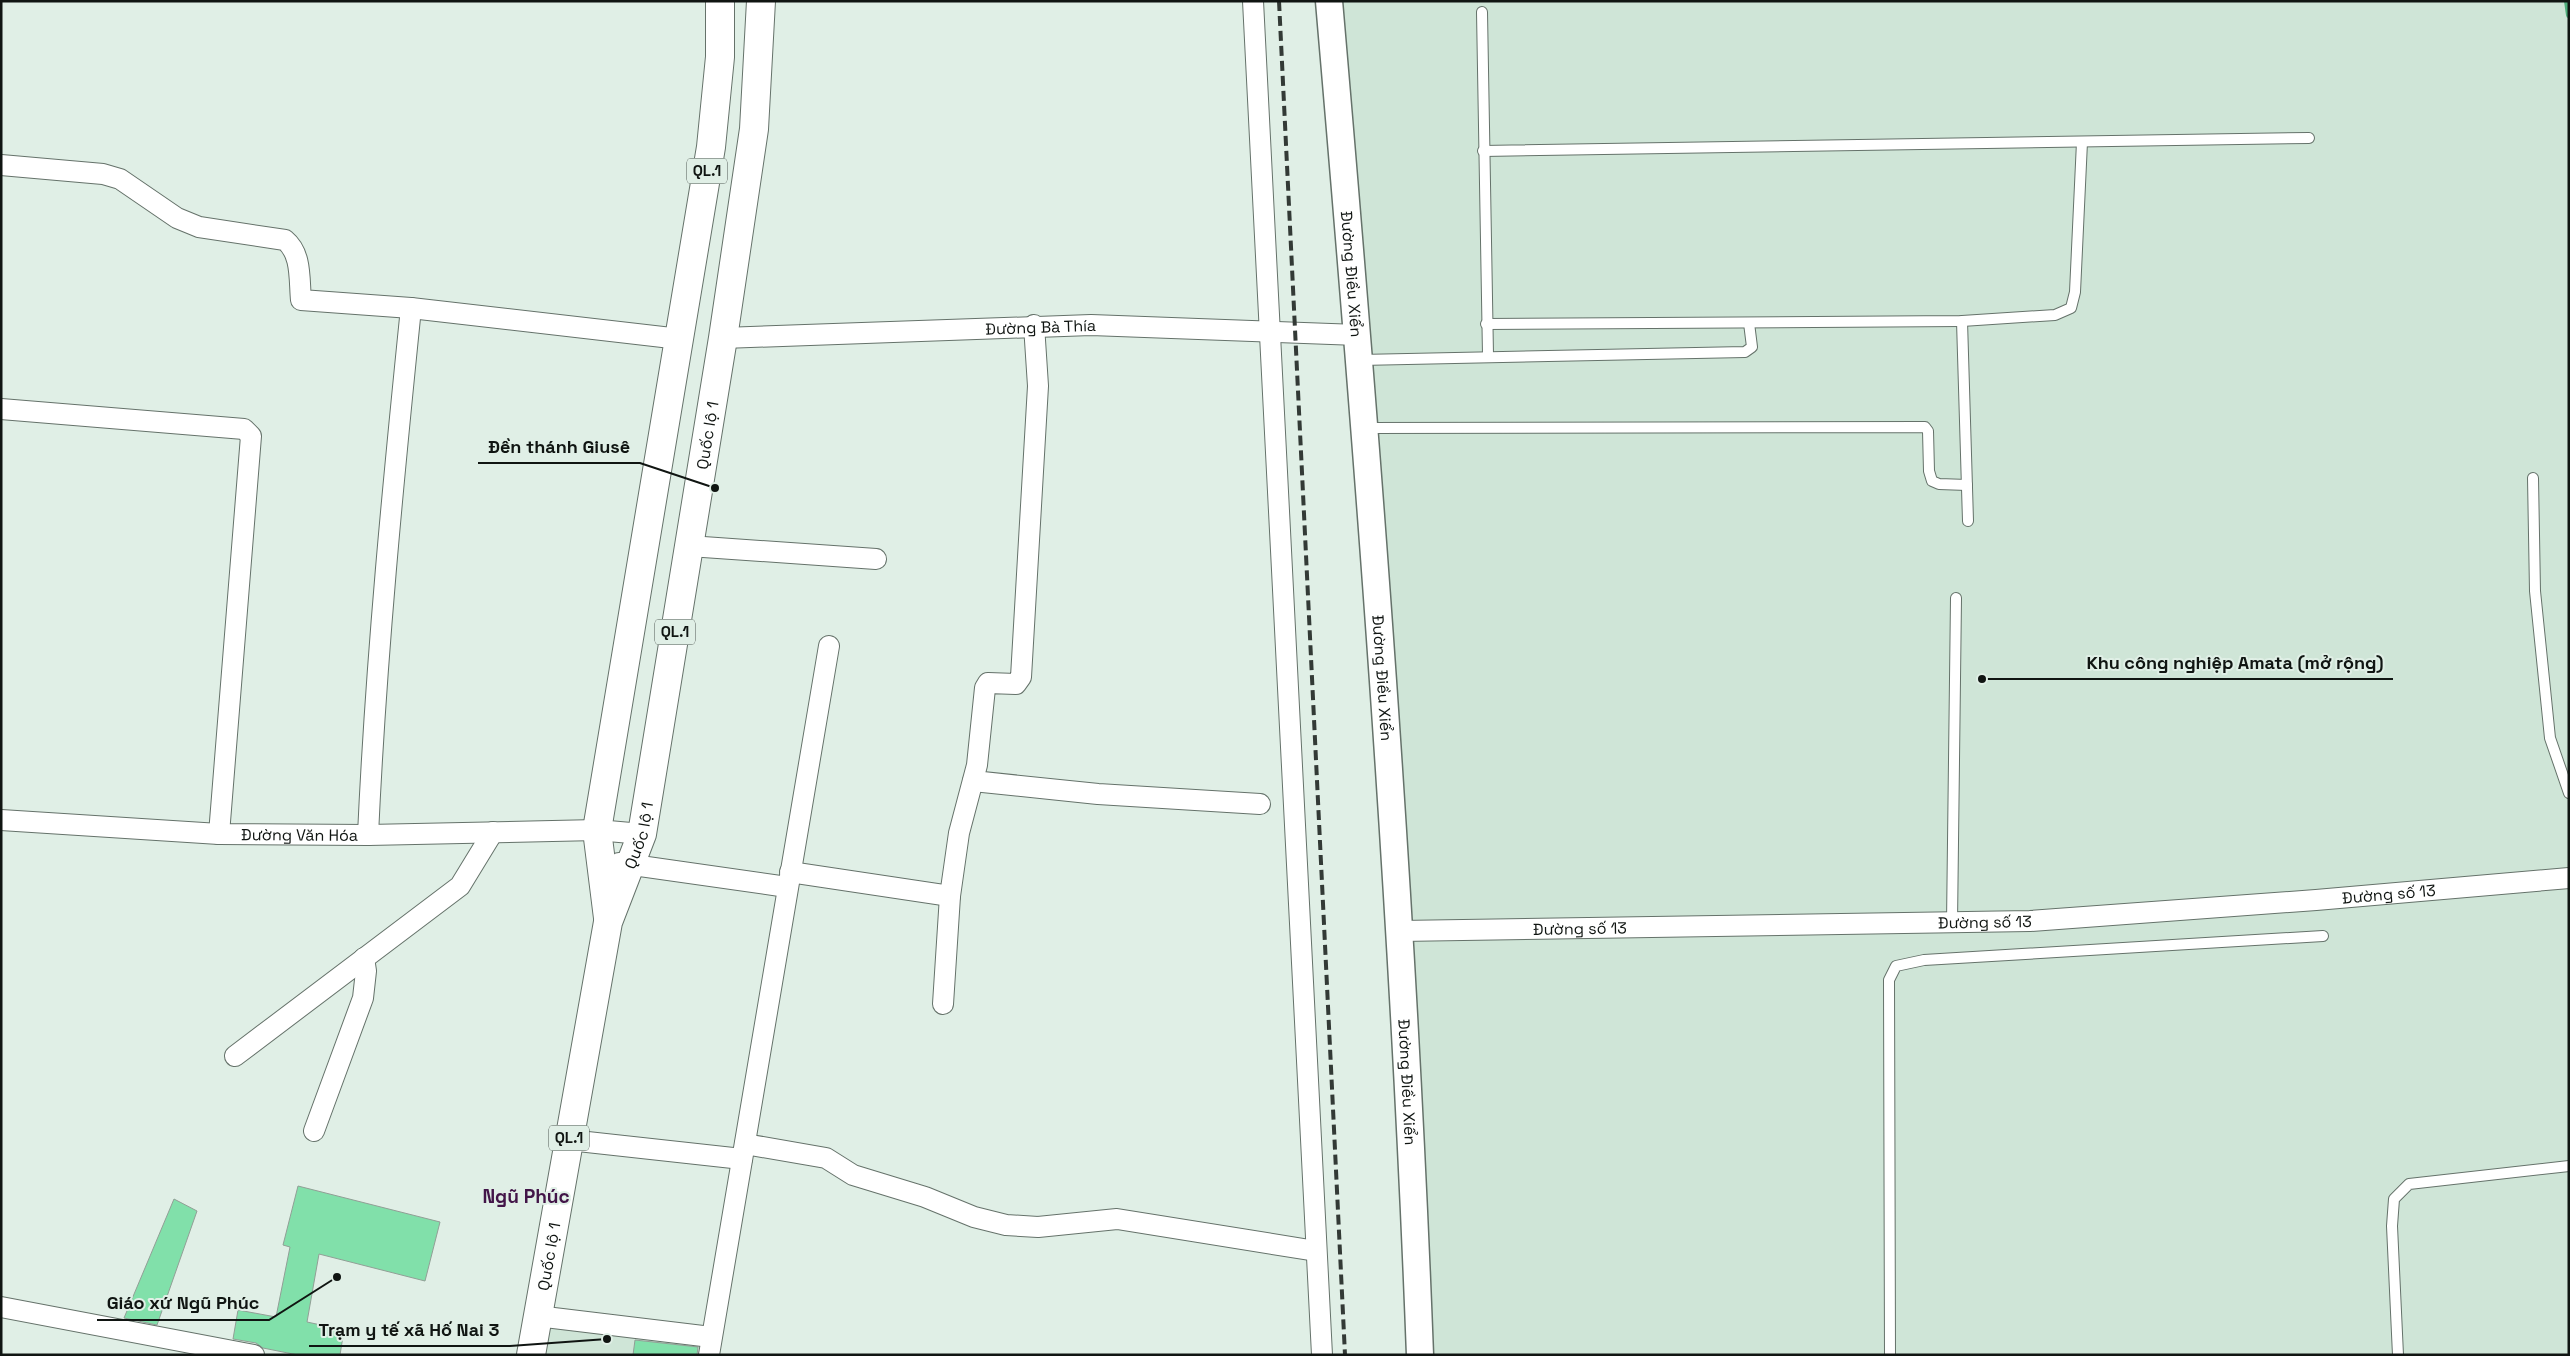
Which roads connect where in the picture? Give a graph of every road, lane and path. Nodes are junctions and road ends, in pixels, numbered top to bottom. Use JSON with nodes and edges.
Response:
{"nodes":[{"id":1,"x":720,"y":1,"type":"edge"},
{"id":2,"x":761,"y":1,"type":"edge"},
{"id":3,"x":1253,"y":1,"type":"edge"},
{"id":4,"x":1329,"y":1,"type":"edge"},
{"id":5,"x":1482,"y":12,"type":"dead end"},
{"id":6,"x":2309,"y":138,"type":"dead end"},
{"id":7,"x":2082,"y":142,"type":"junction"},
{"id":8,"x":1484,"y":151,"type":"junction"},
{"id":9,"x":1,"y":165,"type":"edge"},
{"id":10,"x":410,"y":308,"type":"junction"},
{"id":11,"x":1962,"y":321,"type":"junction"},
{"id":12,"x":1749,"y":322,"type":"junction"},
{"id":13,"x":1486,"y":324,"type":"junction"},
{"id":14,"x":1034,"y":325,"type":"junction"},
{"id":15,"x":1270,"y":332,"type":"junction"},
{"id":16,"x":723,"y":338,"type":"junction"},
{"id":17,"x":680,"y":339,"type":"junction"},
{"id":18,"x":1359,"y":347,"type":"junction"},
{"id":19,"x":1488,"y":356,"type":"junction"},
{"id":20,"x":1,"y":409,"type":"edge"},
{"id":21,"x":1365,"y":428,"type":"junction"},
{"id":22,"x":2534,"y":478,"type":"dead end"},
{"id":23,"x":1967,"y":485,"type":"junction"},
{"id":24,"x":1968,"y":521,"type":"dead end"},
{"id":25,"x":689,"y":546,"type":"junction"},
{"id":26,"x":876,"y":559,"type":"dead end"},
{"id":27,"x":1956,"y":598,"type":"dead end"},
{"id":28,"x":829,"y":646,"type":"dead end"},
{"id":29,"x":973,"y":780,"type":"junction"},
{"id":30,"x":2569,"y":793,"type":"edge"},
{"id":31,"x":1260,"y":804,"type":"dead end"},
{"id":32,"x":1,"y":820,"type":"edge"},
{"id":33,"x":597,"y":830,"type":"junction"},
{"id":34,"x":493,"y":832,"type":"junction"},
{"id":35,"x":219,"y":834,"type":"junction"},
{"id":36,"x":642,"y":834,"type":"junction"},
{"id":37,"x":368,"y":835,"type":"junction"},
{"id":38,"x":601,"y":860,"type":"junction"},
{"id":39,"x":630,"y":866,"type":"junction"},
{"id":40,"x":2569,"y":878,"type":"edge"},
{"id":41,"x":788,"y":880,"type":"junction"},
{"id":42,"x":950,"y":896,"type":"junction"},
{"id":43,"x":608,"y":922,"type":"junction"},
{"id":44,"x":1952,"y":923,"type":"junction"},
{"id":45,"x":1400,"y":931,"type":"junction"},
{"id":46,"x":2323,"y":936,"type":"dead end"},
{"id":47,"x":364,"y":958,"type":"junction"},
{"id":48,"x":943,"y":1004,"type":"dead end"},
{"id":49,"x":234,"y":1056,"type":"dead end"},
{"id":50,"x":314,"y":1131,"type":"dead end"},
{"id":51,"x":569,"y":1140,"type":"junction"},
{"id":52,"x":743,"y":1152,"type":"junction"},
{"id":53,"x":2569,"y":1166,"type":"edge"},
{"id":54,"x":1316,"y":1251,"type":"junction"},
{"id":55,"x":1,"y":1307,"type":"edge"},
{"id":56,"x":537,"y":1316,"type":"junction"},
{"id":57,"x":710,"y":1346,"type":"edge"},
{"id":58,"x":254,"y":1355,"type":"edge"},
{"id":59,"x":531,"y":1355,"type":"edge"},
{"id":60,"x":1322,"y":1355,"type":"edge"},
{"id":61,"x":1420,"y":1355,"type":"edge"},
{"id":62,"x":1890,"y":1355,"type":"edge"},
{"id":63,"x":2398,"y":1355,"type":"edge"}],
"edges":[{"from":1,"to":17,"type":"highway","name":"Quốc lộ 1","number":"QL.1"},
{"from":2,"to":16,"type":"highway","name":"Quốc lộ 1","number":"QL.1"},
{"from":3,"to":15,"type":"street"},
{"from":4,"to":18,"type":"street","name":"Đường Điều Xiển"},
{"from":5,"to":8,"type":"lane"},
{"from":6,"to":7,"type":"lane"},
{"from":7,"to":8,"type":"lane"},
{"from":7,"to":11,"type":"lane"},
{"from":8,"to":13,"type":"lane"},
{"from":9,"to":10,"type":"street"},
{"from":10,"to":17,"type":"street"},
{"from":10,"to":37,"type":"street"},
{"from":11,"to":12,"type":"lane"},
{"from":11,"to":23,"type":"lane"},
{"from":12,"to":13,"type":"lane"},
{"from":12,"to":19,"type":"lane"},
{"from":13,"to":19,"type":"lane"},
{"from":14,"to":15,"type":"street","name":"Đường Bà Thía"},
{"from":14,"to":16,"type":"street","name":"Đường Bà Thía"},
{"from":14,"to":29,"type":"street"},
{"from":15,"to":18,"type":"street","name":"Đường Bà Thía"},
{"from":15,"to":54,"type":"street"},
{"from":16,"to":17,"type":"highway"},
{"from":16,"to":25,"type":"highway","name":"Quốc lộ 1","number":"QL.1"},
{"from":17,"to":33,"type":"highway","name":"Quốc lộ 1","number":"QL.1"},
{"from":18,"to":19,"type":"lane"},
{"from":18,"to":21,"type":"street","name":"Đường Điều Xiển"},
{"from":20,"to":35,"type":"street"},
{"from":21,"to":23,"type":"lane"},
{"from":21,"to":45,"type":"street","name":"Đường Điều Xiển"},
{"from":22,"to":30,"type":"lane"},
{"from":23,"to":24,"type":"lane"},
{"from":25,"to":26,"type":"street"},
{"from":25,"to":36,"type":"highway","name":"Quốc lộ 1","number":"QL.1"},
{"from":27,"to":44,"type":"lane"},
{"from":28,"to":41,"type":"street"},
{"from":29,"to":31,"type":"street"},
{"from":29,"to":42,"type":"street"},
{"from":32,"to":35,"type":"street","name":"Đường Văn Hóa"},
{"from":33,"to":34,"type":"street","name":"Đường Văn Hóa"},
{"from":33,"to":36,"type":"street","name":"Đường Văn Hóa"},
{"from":33,"to":38,"type":"highway","name":"Quốc lộ 1","number":"QL.1"},
{"from":34,"to":37,"type":"street","name":"Đường Văn Hóa"},
{"from":34,"to":47,"type":"street"},
{"from":35,"to":37,"type":"street","name":"Đường Văn Hóa"},
{"from":36,"to":39,"type":"highway","name":"Quốc lộ 1","number":"QL.1"},
{"from":38,"to":39,"type":"street"},
{"from":38,"to":43,"type":"highway","name":"Quốc lộ 1","number":"QL.1"},
{"from":39,"to":41,"type":"street"},
{"from":39,"to":43,"type":"highway","name":"Quốc lộ 1","number":"QL.1"},
{"from":40,"to":44,"type":"street","name":"Đường số 13"},
{"from":41,"to":42,"type":"street"},
{"from":41,"to":52,"type":"street"},
{"from":42,"to":48,"type":"street"},
{"from":43,"to":51,"type":"highway","name":"Quốc lộ 1","number":"QL.1"},
{"from":44,"to":45,"type":"street","name":"Đường số 13"},
{"from":45,"to":61,"type":"street","name":"Đường Điều Xiển"},
{"from":46,"to":62,"type":"lane"},
{"from":47,"to":49,"type":"street"},
{"from":47,"to":50,"type":"street"},
{"from":51,"to":52,"type":"street"},
{"from":51,"to":56,"type":"highway","name":"Quốc lộ 1","number":"QL.1"},
{"from":52,"to":54,"type":"street"},
{"from":52,"to":57,"type":"street"},
{"from":53,"to":63,"type":"lane"},
{"from":54,"to":60,"type":"street"},
{"from":55,"to":58,"type":"street"},
{"from":56,"to":57,"type":"street"},
{"from":56,"to":59,"type":"highway","name":"Quốc lộ 1","number":"QL.1"}]}
